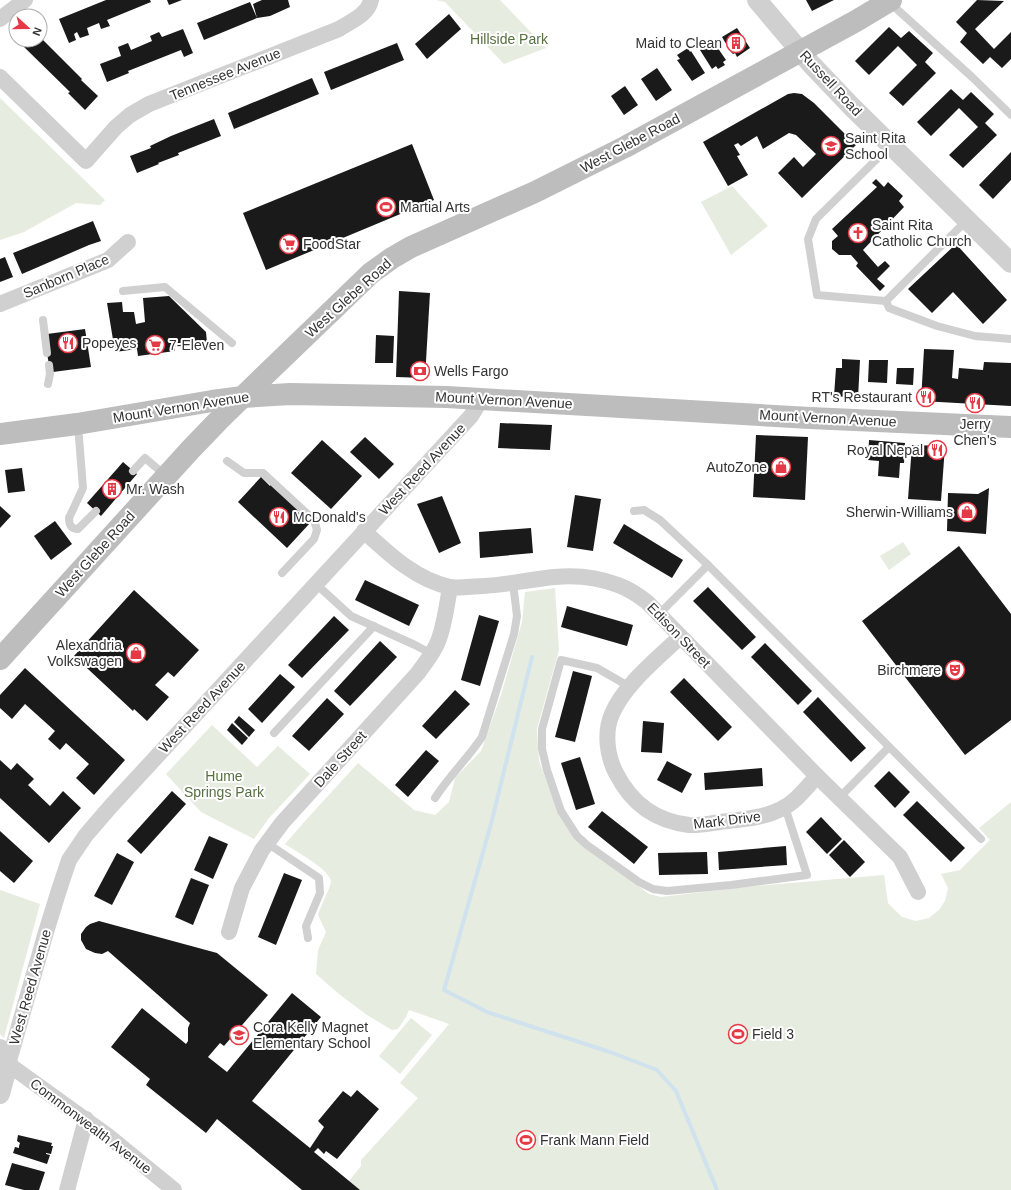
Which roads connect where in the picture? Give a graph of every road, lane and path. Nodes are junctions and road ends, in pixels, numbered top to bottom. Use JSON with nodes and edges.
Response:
{"nodes":[{"id":1,"x":25,"y":0,"type":"edge"},
{"id":2,"x":372,"y":0,"type":"edge"},
{"id":3,"x":757,"y":0,"type":"edge"},
{"id":4,"x":890,"y":1,"type":"edge"},
{"id":5,"x":0,"y":19,"type":"edge"},
{"id":6,"x":800,"y":50,"type":"junction"},
{"id":7,"x":0,"y":77,"type":"edge"},
{"id":8,"x":1011,"y":115,"type":"edge"},
{"id":9,"x":891,"y":145,"type":"junction"},
{"id":10,"x":967,"y":220,"type":"junction"},
{"id":11,"x":128,"y":242,"type":"dead end"},
{"id":12,"x":1011,"y":263,"type":"edge"},
{"id":13,"x":123,"y":291,"type":"dead end"},
{"id":14,"x":886,"y":301,"type":"junction"},
{"id":15,"x":0,"y":304,"type":"edge"},
{"id":16,"x":43,"y":320,"type":"dead end"},
{"id":17,"x":1011,"y":339,"type":"edge"},
{"id":18,"x":232,"y":343,"type":"dead end"},
{"id":19,"x":47,"y":353,"type":"dead end"},
{"id":20,"x":48,"y":365,"type":"dead end"},
{"id":21,"x":48,"y":384,"type":"dead end"},
{"id":22,"x":243,"y":397,"type":"junction"},
{"id":23,"x":482,"y":398,"type":"junction"},
{"id":24,"x":78,"y":424,"type":"junction"},
{"id":25,"x":1011,"y":427,"type":"edge"},
{"id":26,"x":0,"y":434,"type":"edge"},
{"id":27,"x":227,"y":461,"type":"dead end"},
{"id":28,"x":133,"y":471,"type":"dead end"},
{"id":29,"x":166,"y":476,"type":"junction"},
{"id":30,"x":96,"y":511,"type":"dead end"},
{"id":31,"x":634,"y":511,"type":"dead end"},
{"id":32,"x":364,"y":531,"type":"junction"},
{"id":33,"x":708,"y":565,"type":"junction"},
{"id":34,"x":282,"y":573,"type":"dead end"},
{"id":35,"x":513,"y":583,"type":"junction"},
{"id":36,"x":316,"y":584,"type":"junction"},
{"id":37,"x":450,"y":587,"type":"junction"},
{"id":38,"x":659,"y":614,"type":"junction"},
{"id":39,"x":374,"y":626,"type":"junction"},
{"id":40,"x":680,"y":636,"type":"junction"},
{"id":41,"x":432,"y":654,"type":"junction"},
{"id":42,"x":0,"y":659,"type":"edge"},
{"id":43,"x":630,"y":686,"type":"junction"},
{"id":44,"x":274,"y":733,"type":"dead end"},
{"id":45,"x":889,"y":747,"type":"junction"},
{"id":46,"x":817,"y":776,"type":"junction"},
{"id":47,"x":435,"y":798,"type":"dead end"},
{"id":48,"x":839,"y":798,"type":"junction"},
{"id":49,"x":785,"y":807,"type":"junction"},
{"id":50,"x":981,"y":839,"type":"dead end"},
{"id":51,"x":267,"y":843,"type":"junction"},
{"id":52,"x":918,"y":892,"type":"dead end"},
{"id":53,"x":229,"y":932,"type":"dead end"},
{"id":54,"x":308,"y":938,"type":"dead end"},
{"id":55,"x":3,"y":1059,"type":"edge"},
{"id":56,"x":0,"y":1094,"type":"edge"},
{"id":57,"x":86,"y":1119,"type":"junction"},
{"id":58,"x":66,"y":1190,"type":"edge"},
{"id":59,"x":174,"y":1190,"type":"edge"}],
"edges":[{"from":1,"to":5,"type":"street"},
{"from":2,"to":7,"type":"street","name":"Tennessee Avenue"},
{"from":3,"to":6,"type":"street","name":"Russell Road"},
{"from":4,"to":6,"type":"main road","name":"West Glebe Road"},
{"from":4,"to":8,"type":"lane"},
{"from":6,"to":9,"type":"street","name":"Russell Road"},
{"from":6,"to":22,"type":"main road","name":"West Glebe Road"},
{"from":9,"to":10,"type":"street","name":"Russell Road"},
{"from":9,"to":14,"type":"lane"},
{"from":10,"to":12,"type":"street","name":"Russell Road"},
{"from":10,"to":14,"type":"lane"},
{"from":11,"to":15,"type":"street","name":"Sanborn Place"},
{"from":13,"to":18,"type":"lane"},
{"from":14,"to":17,"type":"lane"},
{"from":16,"to":19,"type":"lane"},
{"from":20,"to":21,"type":"lane"},
{"from":22,"to":23,"type":"main road","name":"Mount Vernon Avenue"},
{"from":22,"to":24,"type":"main road","name":"Mount Vernon Avenue"},
{"from":22,"to":29,"type":"main road","name":"West Glebe Road"},
{"from":23,"to":25,"type":"main road","name":"Mount Vernon Avenue"},
{"from":23,"to":32,"type":"street","name":"West Reed Avenue"},
{"from":24,"to":26,"type":"main road","name":"Mount Vernon Avenue"},
{"from":24,"to":30,"type":"lane"},
{"from":27,"to":34,"type":"lane"},
{"from":28,"to":29,"type":"lane"},
{"from":29,"to":42,"type":"main road","name":"West Glebe Road"},
{"from":31,"to":33,"type":"lane"},
{"from":32,"to":36,"type":"street","name":"West Reed Avenue"},
{"from":32,"to":37,"type":"street","name":"Edison Street"},
{"from":33,"to":38,"type":"lane"},
{"from":33,"to":45,"type":"lane"},
{"from":35,"to":37,"type":"street","name":"Edison Street"},
{"from":35,"to":38,"type":"street","name":"Edison Street"},
{"from":35,"to":47,"type":"lane"},
{"from":36,"to":39,"type":"lane"},
{"from":36,"to":55,"type":"street","name":"West Reed Avenue"},
{"from":37,"to":41,"type":"street","name":"Dale Street"},
{"from":38,"to":40,"type":"street","name":"Edison Street"},
{"from":39,"to":41,"type":"lane"},
{"from":39,"to":44,"type":"lane"},
{"from":40,"to":43,"type":"street","name":"Mark Drive"},
{"from":40,"to":46,"type":"street","name":"Edison Street"},
{"from":41,"to":51,"type":"street","name":"Dale Street"},
{"from":43,"to":49,"type":"street","name":"Mark Drive"},
{"from":43,"to":49,"type":"lane"},
{"from":45,"to":48,"type":"lane"},
{"from":45,"to":50,"type":"lane"},
{"from":46,"to":48,"type":"street","name":"Edison Street"},
{"from":46,"to":49,"type":"street","name":"Mark Drive"},
{"from":48,"to":52,"type":"street","name":"Edison Street"},
{"from":51,"to":53,"type":"street","name":"Dale Street"},
{"from":51,"to":54,"type":"lane"},
{"from":55,"to":56,"type":"street"},
{"from":55,"to":57,"type":"street","name":"Commonwealth Avenue"},
{"from":57,"to":58,"type":"street"},
{"from":57,"to":59,"type":"street","name":"Commonwealth Avenue"}]}
